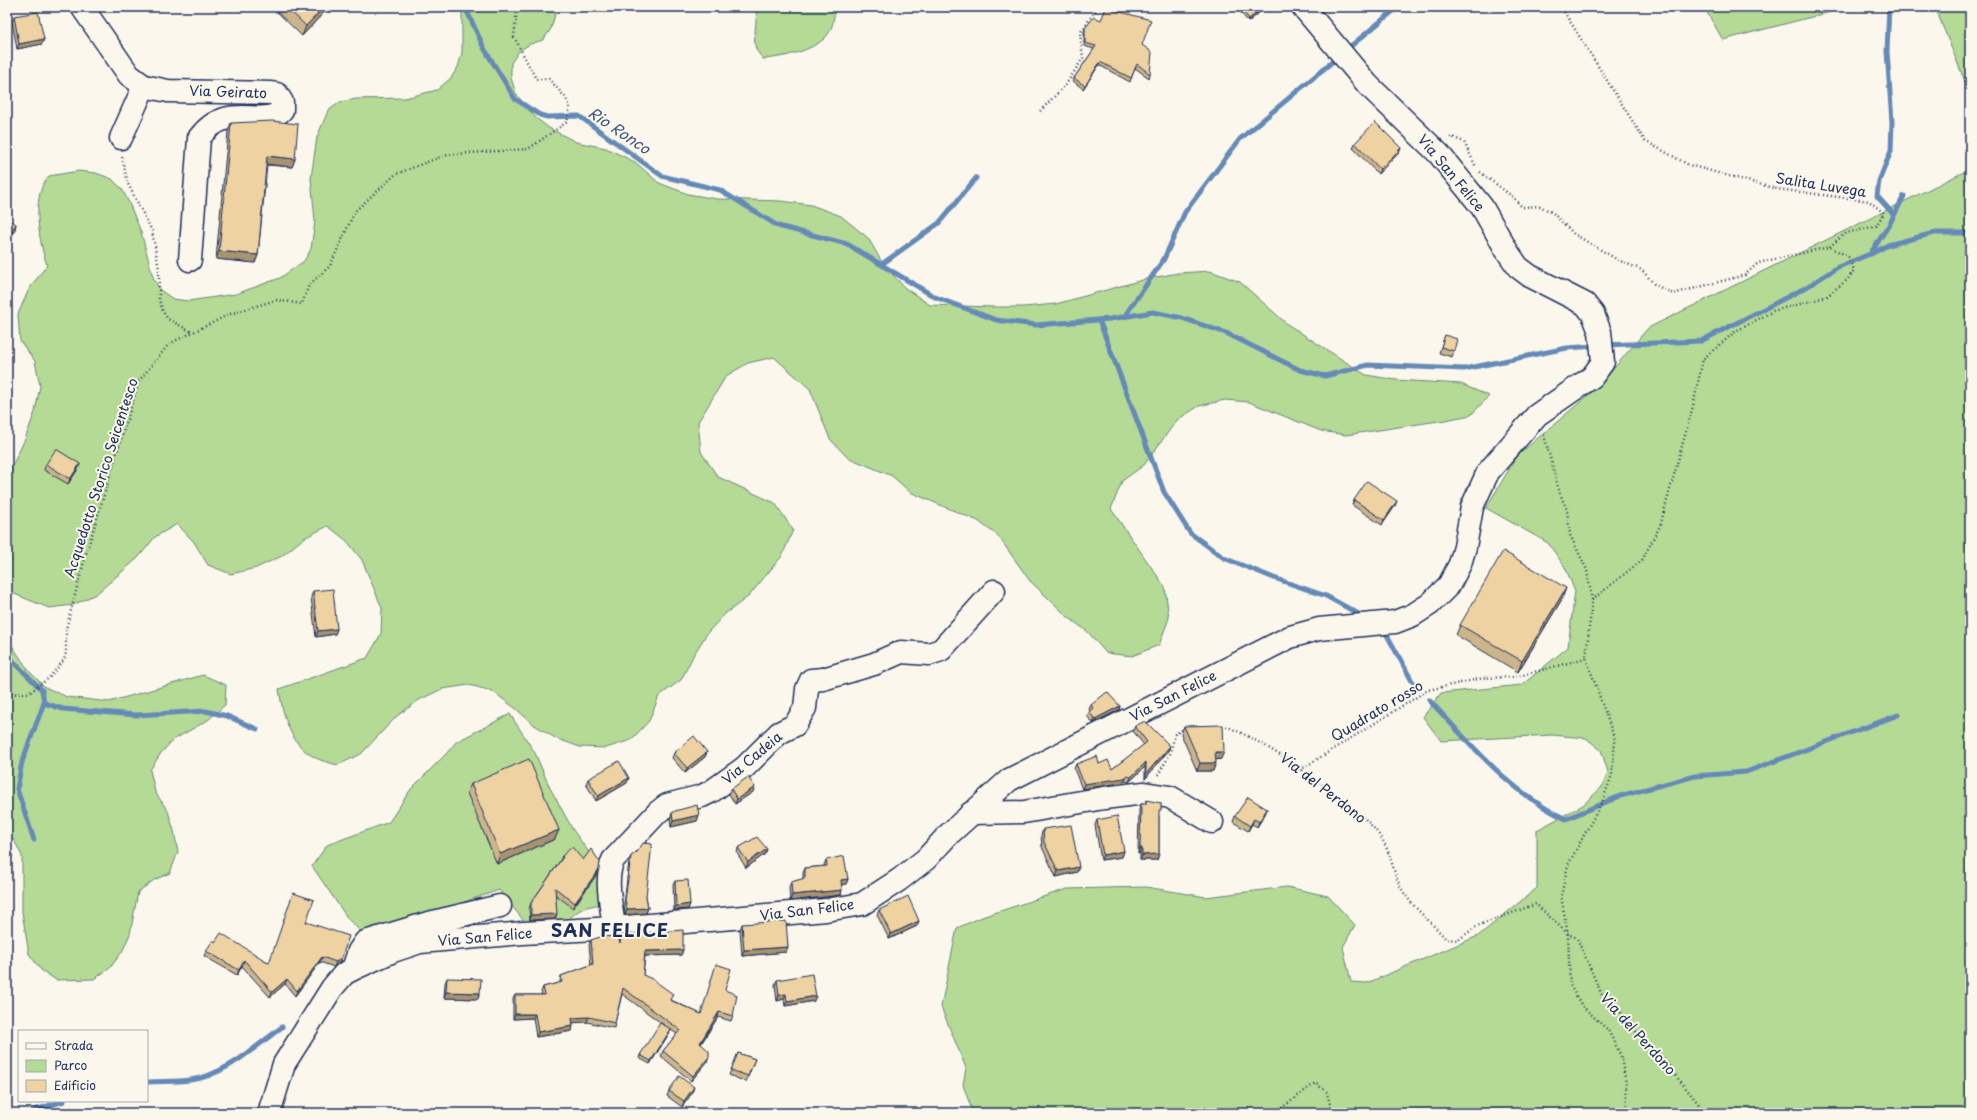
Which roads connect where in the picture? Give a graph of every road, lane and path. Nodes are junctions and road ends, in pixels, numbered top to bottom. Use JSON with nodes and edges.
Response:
{"nodes":[{"id":1,"x":82,"y":7,"type":"edge"},
{"id":2,"x":517,"y":7,"type":"edge"},
{"id":3,"x":1098,"y":7,"type":"edge"},
{"id":4,"x":1303,"y":7,"type":"edge"},
{"id":5,"x":1561,"y":7,"type":"edge"},
{"id":6,"x":144,"y":86,"type":"junction"},
{"id":7,"x":1040,"y":111,"type":"dead end"},
{"id":8,"x":121,"y":138,"type":"joint"},
{"id":9,"x":1439,"y":154,"type":"junction"},
{"id":10,"x":1829,"y":247,"type":"junction"},
{"id":11,"x":190,"y":260,"type":"dead end"},
{"id":12,"x":193,"y":332,"type":"junction"},
{"id":13,"x":1538,"y":415,"type":"junction"},
{"id":14,"x":994,"y":590,"type":"dead end"},
{"id":15,"x":1592,"y":600,"type":"junction"},
{"id":16,"x":1586,"y":658,"type":"junction"},
{"id":17,"x":7,"y":694,"type":"edge"},
{"id":18,"x":1192,"y":727,"type":"edge"},
{"id":19,"x":1221,"y":727,"type":"edge"},
{"id":20,"x":1300,"y":770,"type":"junction"},
{"id":21,"x":1144,"y":793,"type":"junction"},
{"id":22,"x":971,"y":814,"type":"junction"},
{"id":23,"x":1212,"y":822,"type":"dead end"},
{"id":24,"x":500,"y":906,"type":"dead end"},
{"id":25,"x":614,"y":928,"type":"junction"},
{"id":26,"x":1568,"y":934,"type":"junction"},
{"id":27,"x":353,"y":968,"type":"junction"},
{"id":28,"x":269,"y":1113,"type":"edge"},
{"id":29,"x":1275,"y":1113,"type":"edge"},
{"id":30,"x":1332,"y":1113,"type":"edge"},
{"id":31,"x":1626,"y":1113,"type":"edge"},
{"id":32,"x":1706,"y":1113,"type":"edge"}],
"edges":[{"from":1,"to":6,"type":"street","name":"Via Geirato"},
{"from":2,"to":12,"type":"path","name":"Acquedotto Storico Seicentesco"},
{"from":3,"to":7,"type":"path"},
{"from":4,"to":9,"type":"street","name":"Via San Felice"},
{"from":5,"to":10,"type":"path","name":"Salita Luvega"},
{"from":6,"to":8,"type":"street"},
{"from":6,"to":11,"type":"street","name":"Via Geirato"},
{"from":8,"to":12,"type":"path"},
{"from":9,"to":10,"type":"path","name":"Salita Luvega"},
{"from":9,"to":13,"type":"street","name":"Via San Felice"},
{"from":10,"to":15,"type":"path"},
{"from":12,"to":17,"type":"path","name":"Acquedotto Storico Seicentesco"},
{"from":13,"to":15,"type":"path"},
{"from":13,"to":22,"type":"street","name":"Via San Felice"},
{"from":14,"to":25,"type":"street","name":"Via Cadeia"},
{"from":15,"to":16,"type":"path"},
{"from":16,"to":20,"type":"path","name":"Quadrato rosso"},
{"from":16,"to":26,"type":"path"},
{"from":18,"to":21,"type":"path"},
{"from":19,"to":20,"type":"path","name":"Via del Perdono"},
{"from":20,"to":26,"type":"path","name":"Via del Perdono"},
{"from":21,"to":22,"type":"street"},
{"from":21,"to":23,"type":"street"},
{"from":22,"to":25,"type":"street","name":"Via San Felice"},
{"from":24,"to":27,"type":"street"},
{"from":25,"to":27,"type":"street","name":"Via San Felice"},
{"from":26,"to":31,"type":"path"},
{"from":26,"to":32,"type":"path","name":"Via del Perdono"},
{"from":27,"to":28,"type":"street","name":"Via San Felice"},
{"from":29,"to":30,"type":"path"}]}
